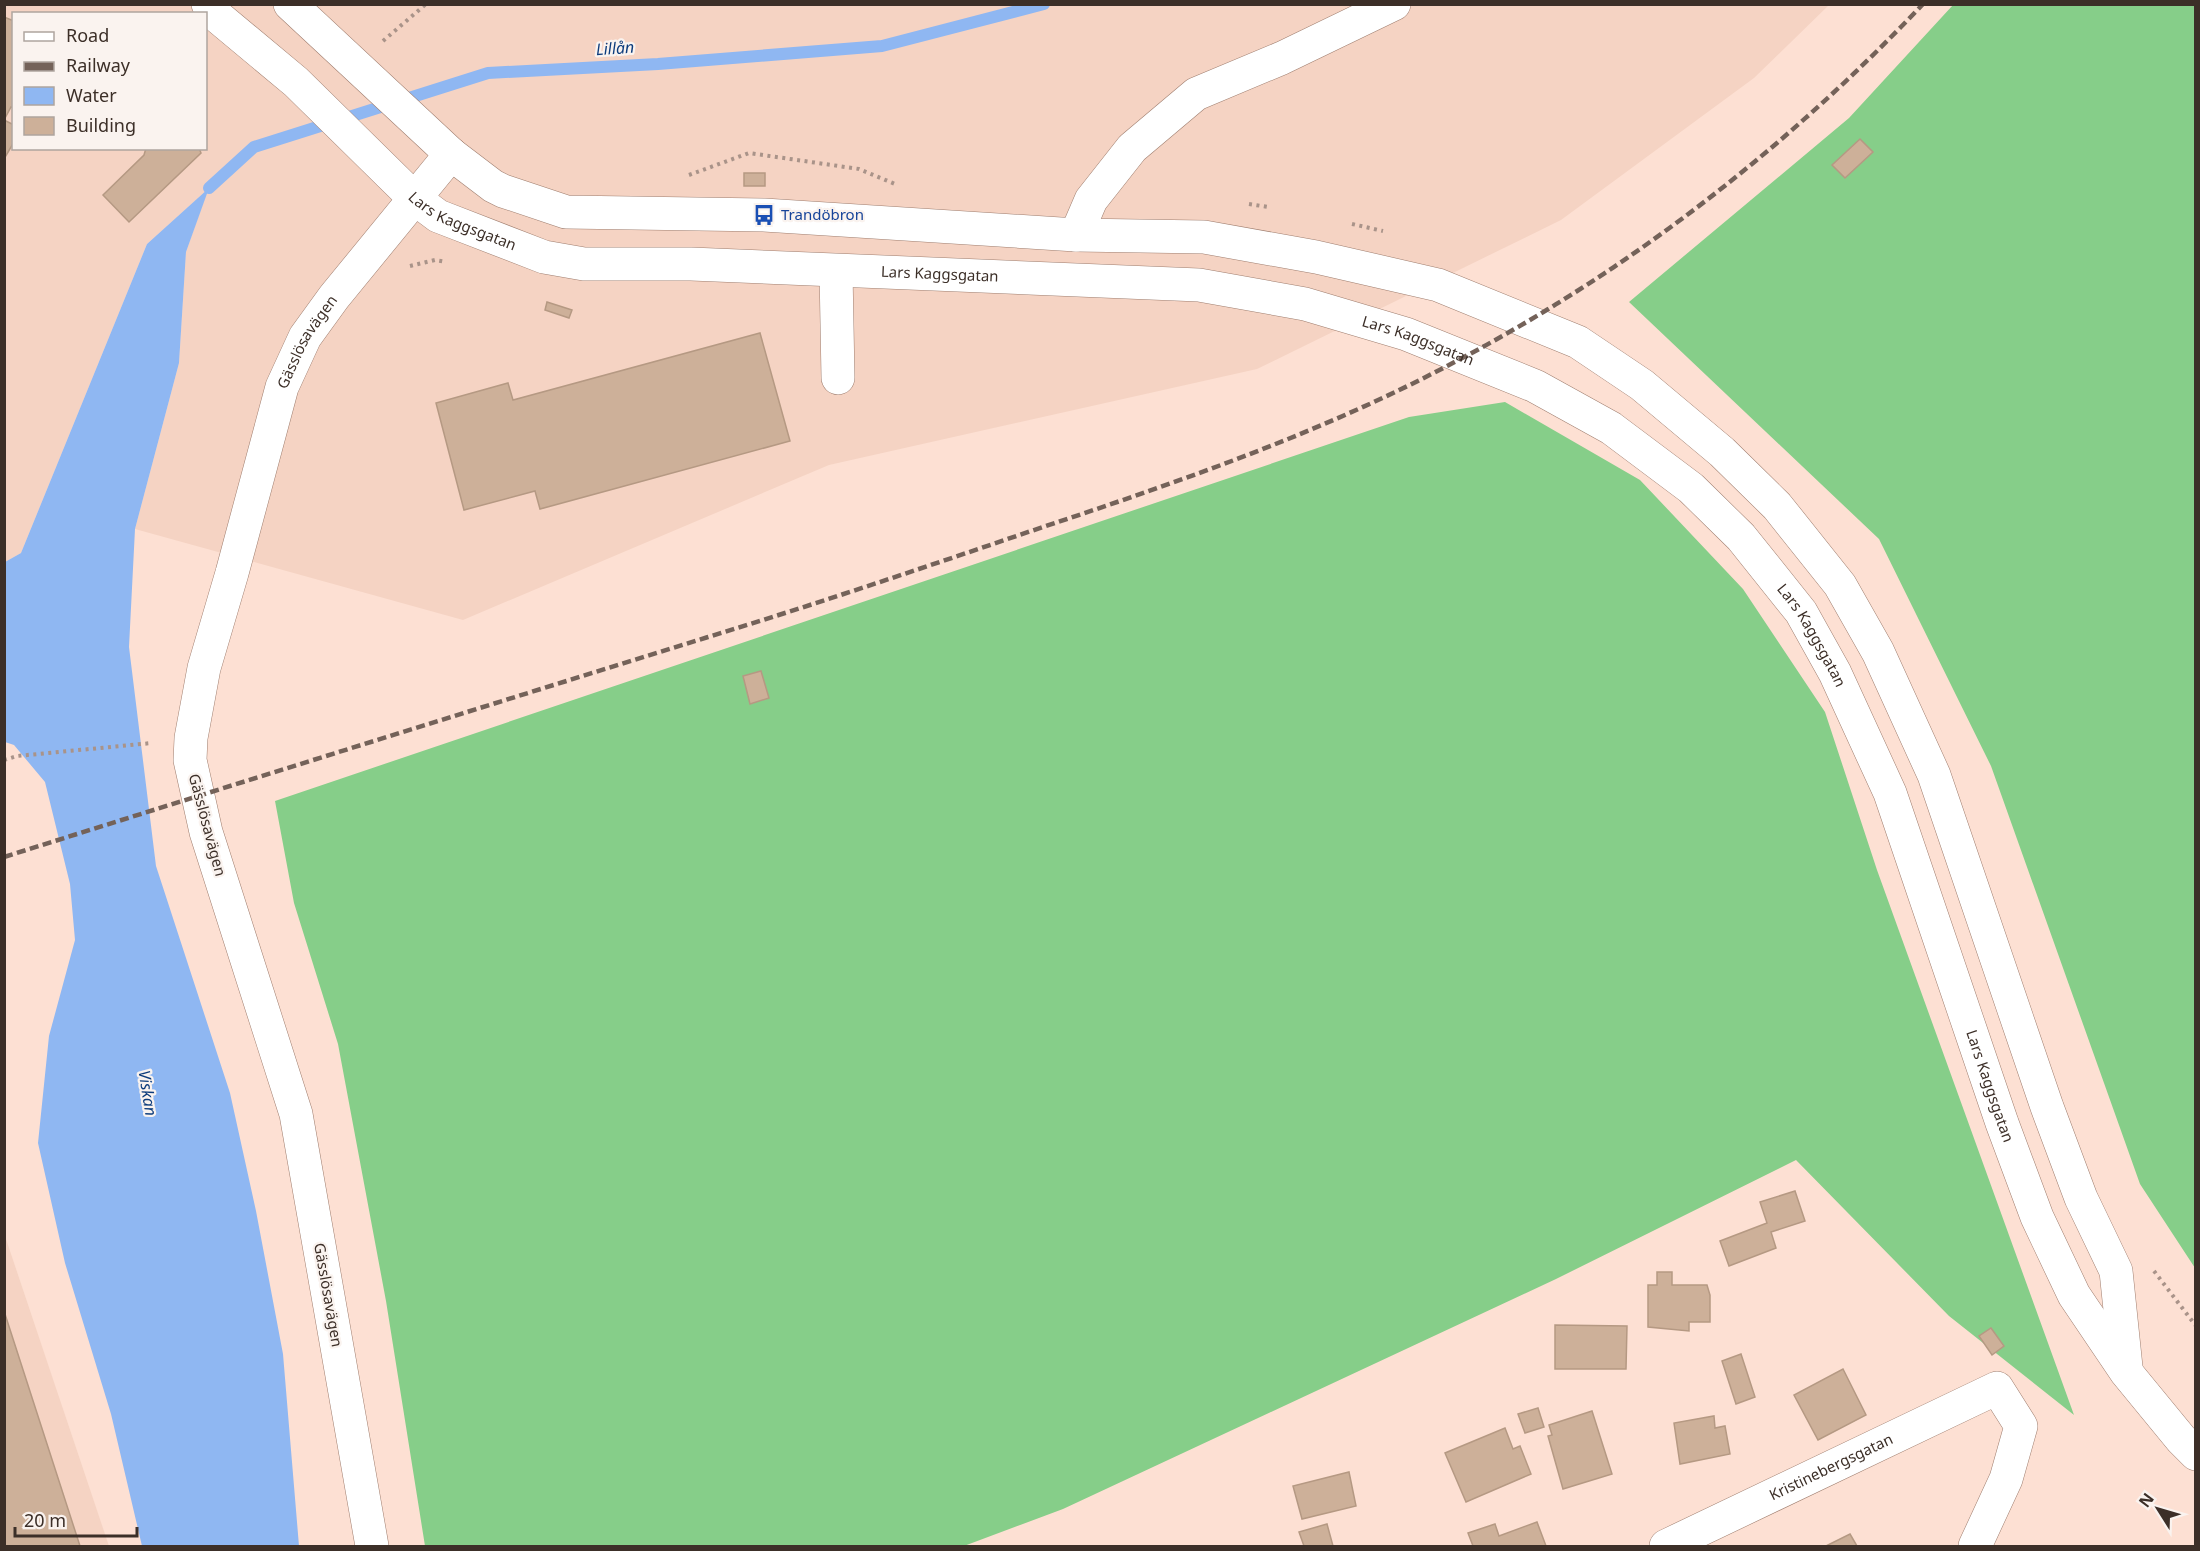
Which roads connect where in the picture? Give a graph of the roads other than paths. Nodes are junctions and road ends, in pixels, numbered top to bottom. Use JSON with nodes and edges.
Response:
{"nodes":[{"id":1,"x":208,"y":4,"type":"edge"},
{"id":2,"x":291,"y":4,"type":"edge"},
{"id":3,"x":1394,"y":4,"type":"edge"},
{"id":4,"x":451,"y":154,"type":"junction"},
{"id":5,"x":414,"y":198,"type":"junction"},
{"id":6,"x":1076,"y":235,"type":"junction"},
{"id":7,"x":836,"y":271,"type":"junction"},
{"id":8,"x":838,"y":378,"type":"dead end"},
{"id":9,"x":2126,"y":1372,"type":"junction"},
{"id":10,"x":2196,"y":1454,"type":"edge"},
{"id":11,"x":372,"y":1546,"type":"edge"},
{"id":12,"x":1666,"y":1546,"type":"edge"},
{"id":13,"x":1975,"y":1546,"type":"edge"}],
"edges":[{"from":1,"to":5,"type":"street","name":"Lars Kaggsgatan"},
{"from":2,"to":4,"type":"street"},
{"from":3,"to":6,"type":"street"},
{"from":4,"to":5,"type":"street","name":"Gässlösavägen"},
{"from":4,"to":6,"type":"street"},
{"from":5,"to":7,"type":"street","name":"Lars Kaggsgatan"},
{"from":5,"to":11,"type":"street","name":"Gässlösavägen"},
{"from":6,"to":9,"type":"street"},
{"from":7,"to":8,"type":"street"},
{"from":7,"to":9,"type":"street","name":"Lars Kaggsgatan"},
{"from":9,"to":10,"type":"street","name":"Lars Kaggsgatan"},
{"from":12,"to":13,"type":"street","name":"Kristinebergsgatan"}]}
